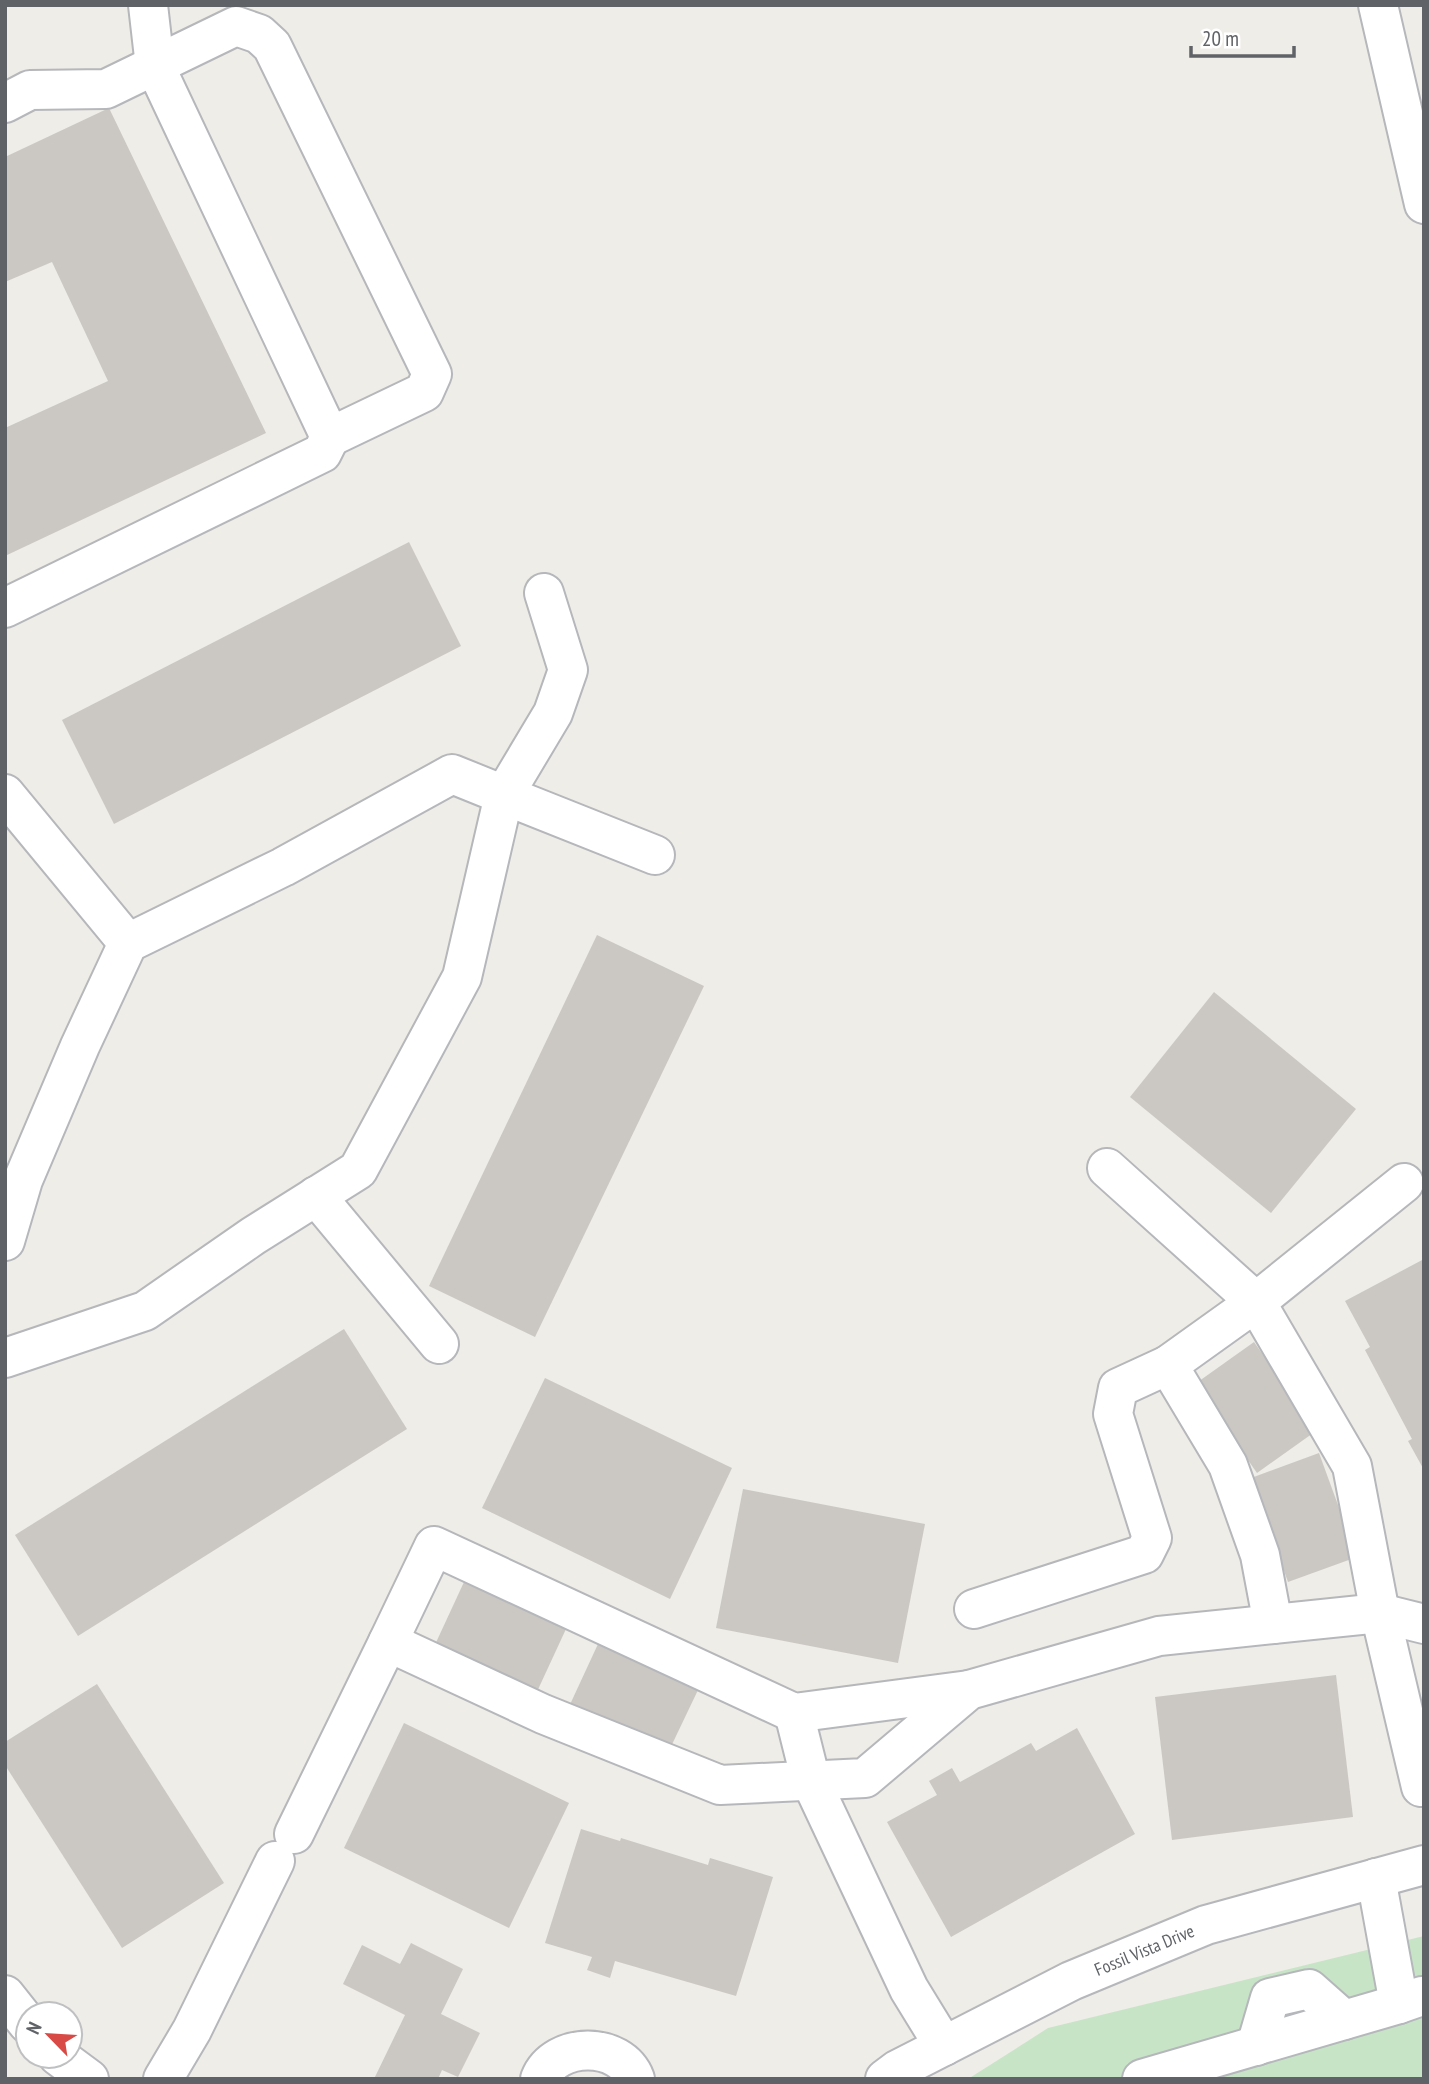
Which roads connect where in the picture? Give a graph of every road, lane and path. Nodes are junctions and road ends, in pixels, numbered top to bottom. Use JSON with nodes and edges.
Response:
{"nodes":[{"id":1,"x":148,"y":5,"type":"edge"},
{"id":2,"x":1378,"y":5,"type":"edge"},
{"id":3,"x":155,"y":66,"type":"junction"},
{"id":4,"x":5,"y":103,"type":"edge"},
{"id":5,"x":1424,"y":204,"type":"edge"},
{"id":6,"x":330,"y":437,"type":"junction"},
{"id":7,"x":544,"y":593,"type":"dead end"},
{"id":8,"x":5,"y":608,"type":"edge"},
{"id":9,"x":5,"y":794,"type":"edge"},
{"id":10,"x":504,"y":794,"type":"junction"},
{"id":11,"x":655,"y":855,"type":"dead end"},
{"id":12,"x":128,"y":943,"type":"junction"},
{"id":13,"x":1107,"y":1168,"type":"dead end"},
{"id":14,"x":1404,"y":1184,"type":"dead end"},
{"id":15,"x":316,"y":1196,"type":"junction"},
{"id":16,"x":5,"y":1241,"type":"edge"},
{"id":17,"x":1256,"y":1302,"type":"junction"},
{"id":18,"x":439,"y":1344,"type":"dead end"},
{"id":19,"x":5,"y":1358,"type":"edge"},
{"id":20,"x":1168,"y":1365,"type":"junction"},
{"id":21,"x":974,"y":1609,"type":"dead end"},
{"id":22,"x":1380,"y":1613,"type":"junction"},
{"id":23,"x":1273,"y":1624,"type":"junction"},
{"id":24,"x":1424,"y":1624,"type":"edge"},
{"id":25,"x":388,"y":1642,"type":"junction"},
{"id":26,"x":969,"y":1690,"type":"junction"},
{"id":27,"x":794,"y":1713,"type":"junction"},
{"id":28,"x":811,"y":1781,"type":"junction"},
{"id":29,"x":1421,"y":1787,"type":"dead end"},
{"id":30,"x":1424,"y":1866,"type":"edge"},
{"id":31,"x":1376,"y":1878,"type":"junction"},
{"id":32,"x":1411,"y":1999,"type":"edge"},
{"id":33,"x":944,"y":2046,"type":"junction"},
{"id":34,"x":1146,"y":2078,"type":"edge"},
{"id":35,"x":163,"y":2079,"type":"edge"},
{"id":36,"x":540,"y":2079,"type":"edge"},
{"id":37,"x":635,"y":2079,"type":"edge"},
{"id":38,"x":885,"y":2079,"type":"edge"}],
"edges":[{"from":1,"to":3,"type":"street"},
{"from":2,"to":5,"type":"street"},
{"from":3,"to":4,"type":"street"},
{"from":3,"to":6,"type":"street"},
{"from":3,"to":6,"type":"street"},
{"from":6,"to":8,"type":"street"},
{"from":7,"to":10,"type":"street"},
{"from":9,"to":12,"type":"street"},
{"from":10,"to":11,"type":"street"},
{"from":10,"to":12,"type":"street"},
{"from":10,"to":15,"type":"street"},
{"from":12,"to":16,"type":"street"},
{"from":13,"to":17,"type":"street"},
{"from":14,"to":17,"type":"street"},
{"from":15,"to":18,"type":"street"},
{"from":15,"to":19,"type":"street"},
{"from":17,"to":20,"type":"street"},
{"from":17,"to":22,"type":"street"},
{"from":20,"to":21,"type":"street"},
{"from":20,"to":23,"type":"street"},
{"from":22,"to":23,"type":"street"},
{"from":22,"to":24,"type":"street"},
{"from":22,"to":29,"type":"street"},
{"from":23,"to":26,"type":"street"},
{"from":25,"to":27,"type":"street"},
{"from":25,"to":28,"type":"street"},
{"from":25,"to":35,"type":"street"},
{"from":26,"to":27,"type":"street"},
{"from":26,"to":28,"type":"street"},
{"from":27,"to":28,"type":"street"},
{"from":28,"to":33,"type":"street"},
{"from":30,"to":31,"type":"street","name":"Fossil Vista Drive"},
{"from":31,"to":32,"type":"street"},
{"from":31,"to":33,"type":"street","name":"Fossil Vista Drive"},
{"from":32,"to":34,"type":"street"},
{"from":33,"to":38,"type":"street","name":"Fossil Vista Drive"},
{"from":36,"to":37,"type":"street"}]}
